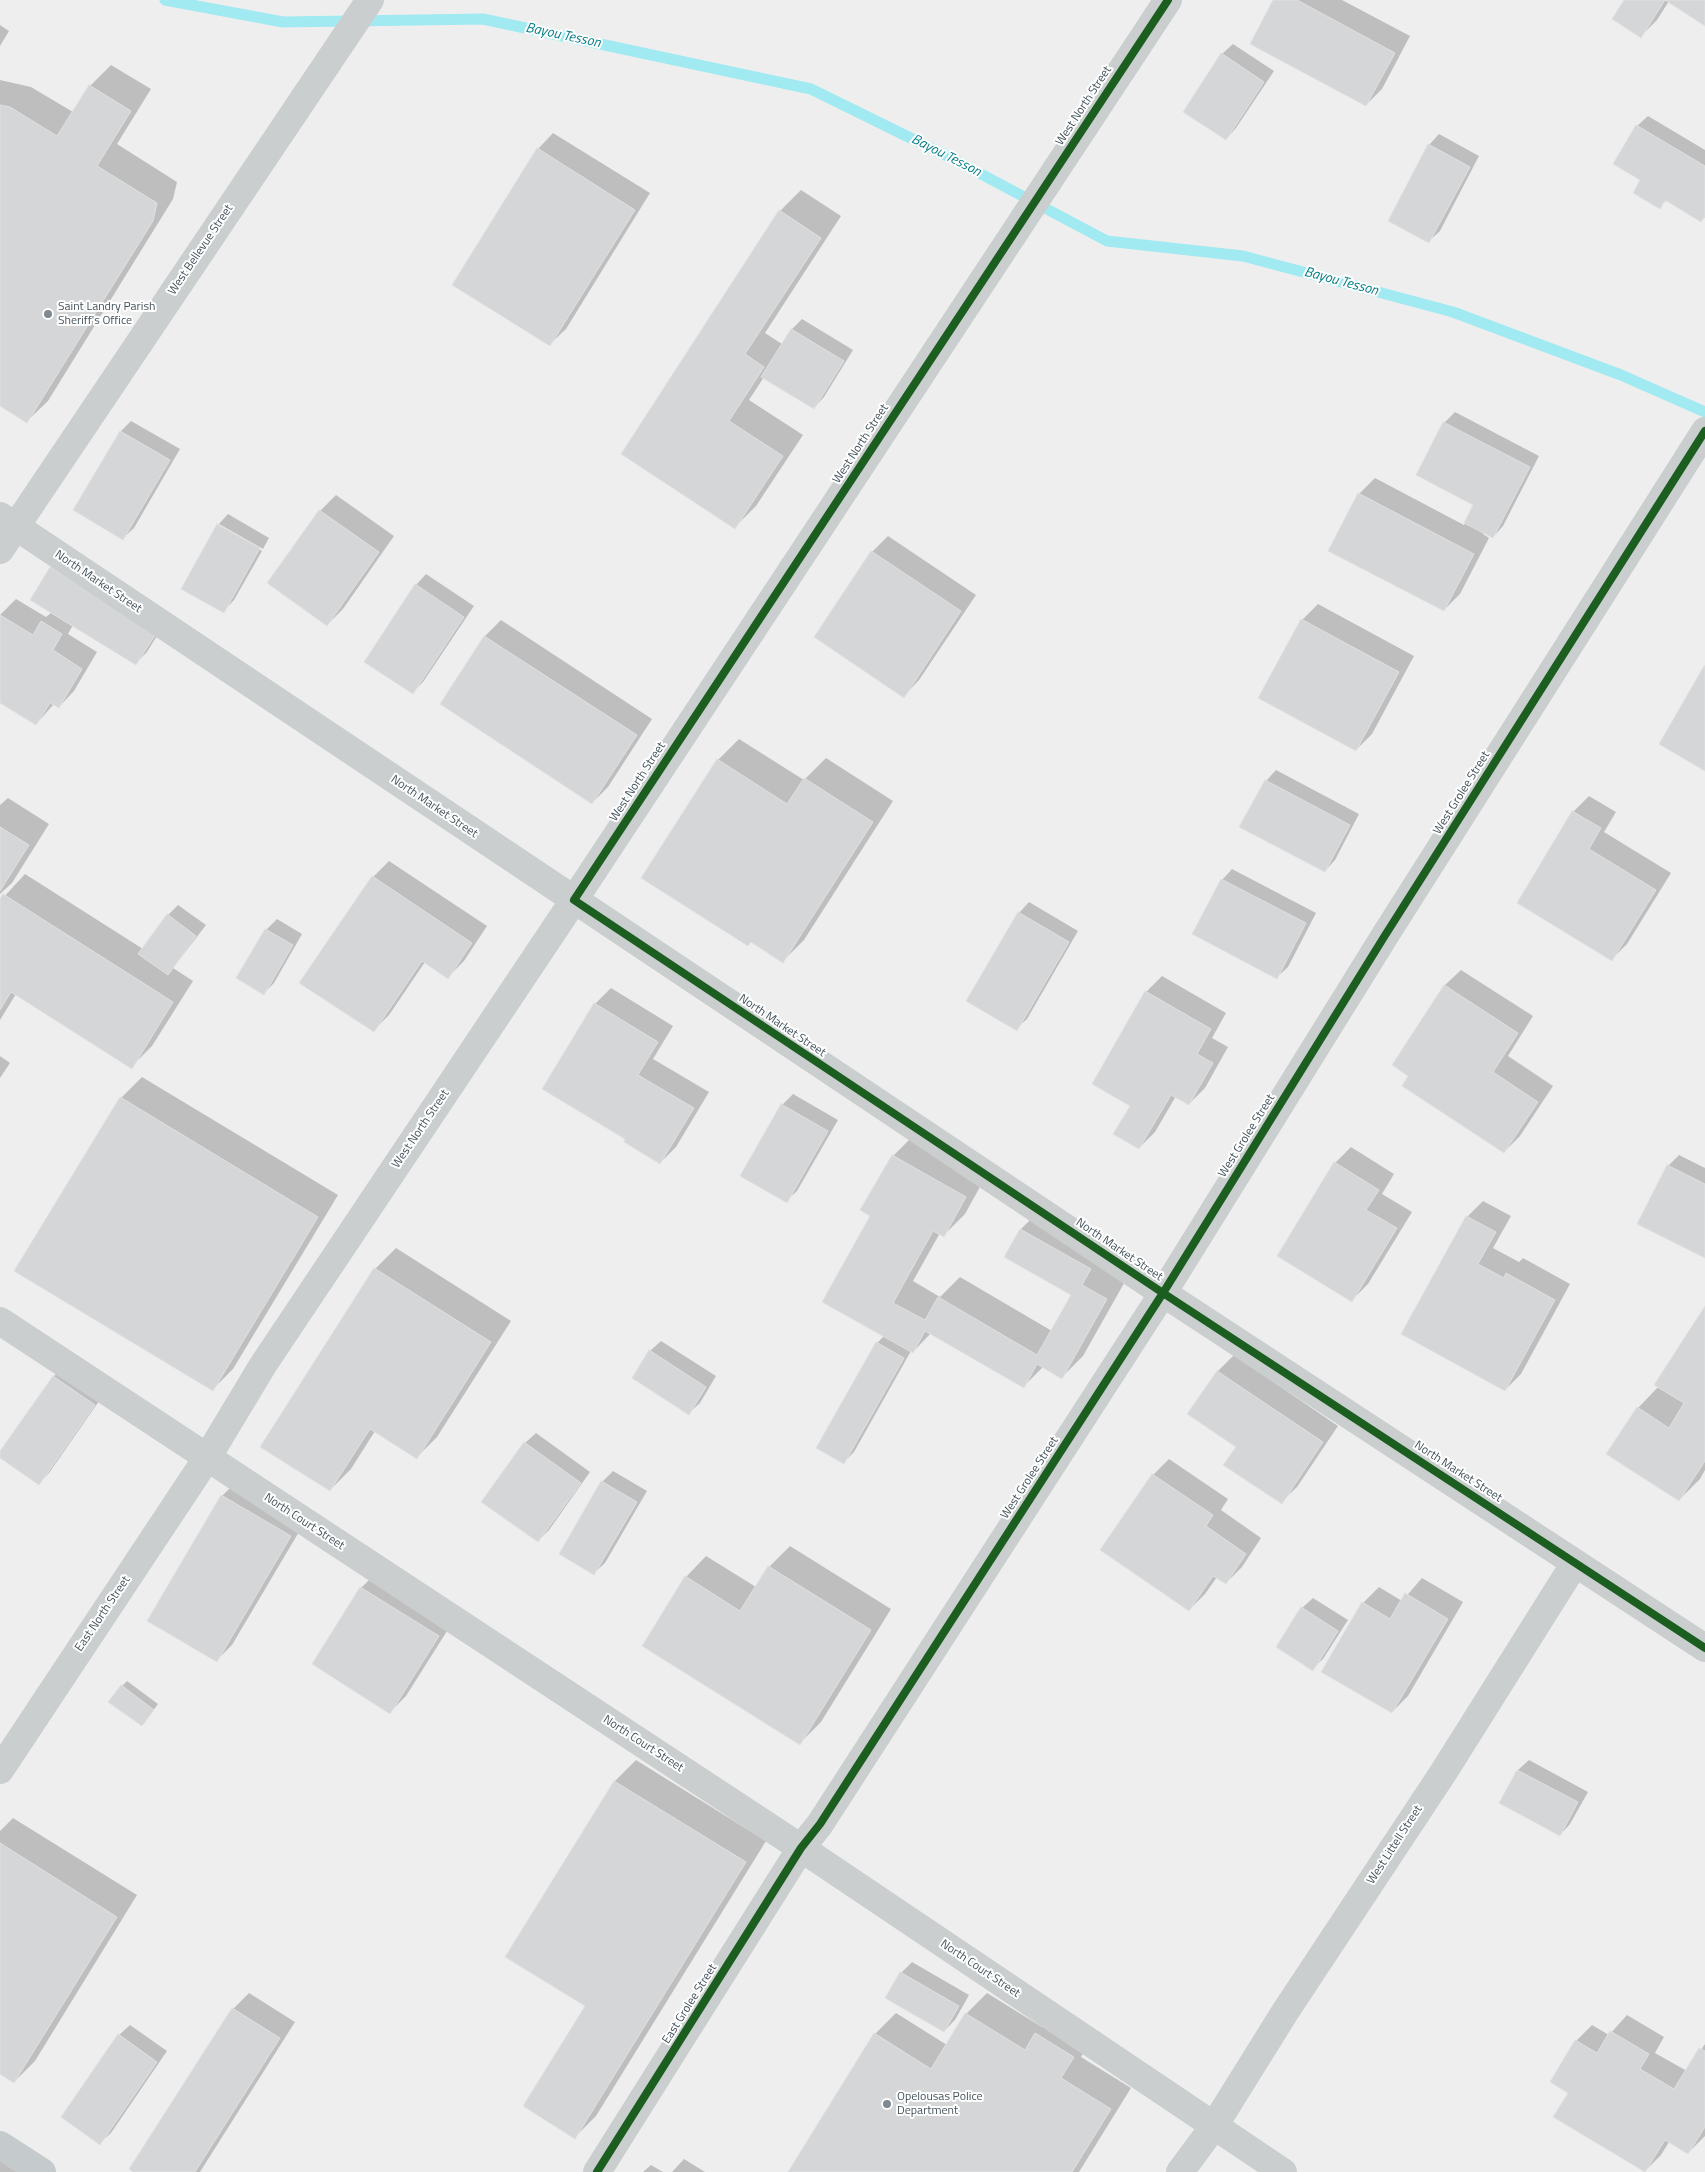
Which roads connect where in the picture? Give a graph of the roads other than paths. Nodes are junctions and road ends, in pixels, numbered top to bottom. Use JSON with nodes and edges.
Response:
{"nodes":[{"id":1,"x":370,"y":0,"type":"edge"},
{"id":2,"x":1168,"y":0,"type":"edge"},
{"id":3,"x":1700,"y":439,"type":"edge"},
{"id":4,"x":8,"y":521,"type":"edge"},
{"id":5,"x":0,"y":550,"type":"edge"},
{"id":6,"x":574,"y":900,"type":"junction"},
{"id":7,"x":1163,"y":1293,"type":"junction"},
{"id":8,"x":0,"y":1321,"type":"edge"},
{"id":9,"x":207,"y":1458,"type":"junction"},
{"id":10,"x":1575,"y":1563,"type":"junction"},
{"id":11,"x":1705,"y":1648,"type":"edge"},
{"id":12,"x":0,"y":1770,"type":"edge"},
{"id":13,"x":801,"y":1848,"type":"junction"},
{"id":14,"x":1214,"y":2126,"type":"junction"},
{"id":15,"x":0,"y":2144,"type":"edge"},
{"id":16,"x":42,"y":2172,"type":"edge"},
{"id":17,"x":596,"y":2172,"type":"edge"},
{"id":18,"x":1180,"y":2172,"type":"edge"},
{"id":19,"x":1283,"y":2172,"type":"edge"}],
"edges":[{"from":1,"to":4,"type":"street","name":"West Bellevue Street"},
{"from":2,"to":6,"type":"street","name":"West North Street"},
{"from":3,"to":7,"type":"street","name":"West Grolee Street"},
{"from":4,"to":5,"type":"street","name":"West Bellevue Street"},
{"from":4,"to":6,"type":"street","name":"North Market Street"},
{"from":6,"to":7,"type":"street","name":"North Market Street"},
{"from":6,"to":9,"type":"street","name":"West North Street"},
{"from":7,"to":10,"type":"street","name":"North Market Street"},
{"from":7,"to":13,"type":"street","name":"West Grolee Street"},
{"from":8,"to":9,"type":"street","name":"North Court Street"},
{"from":9,"to":12,"type":"street","name":"East North Street"},
{"from":9,"to":13,"type":"street","name":"North Court Street"},
{"from":10,"to":11,"type":"street","name":"North Market Street"},
{"from":10,"to":14,"type":"street","name":"West Littell Street"},
{"from":13,"to":14,"type":"street","name":"North Court Street"},
{"from":13,"to":17,"type":"street","name":"East Grolee Street"},
{"from":14,"to":18,"type":"street","name":"West Littell Street"},
{"from":14,"to":19,"type":"street","name":"North Court Street"},
{"from":15,"to":16,"type":"main road"}]}
